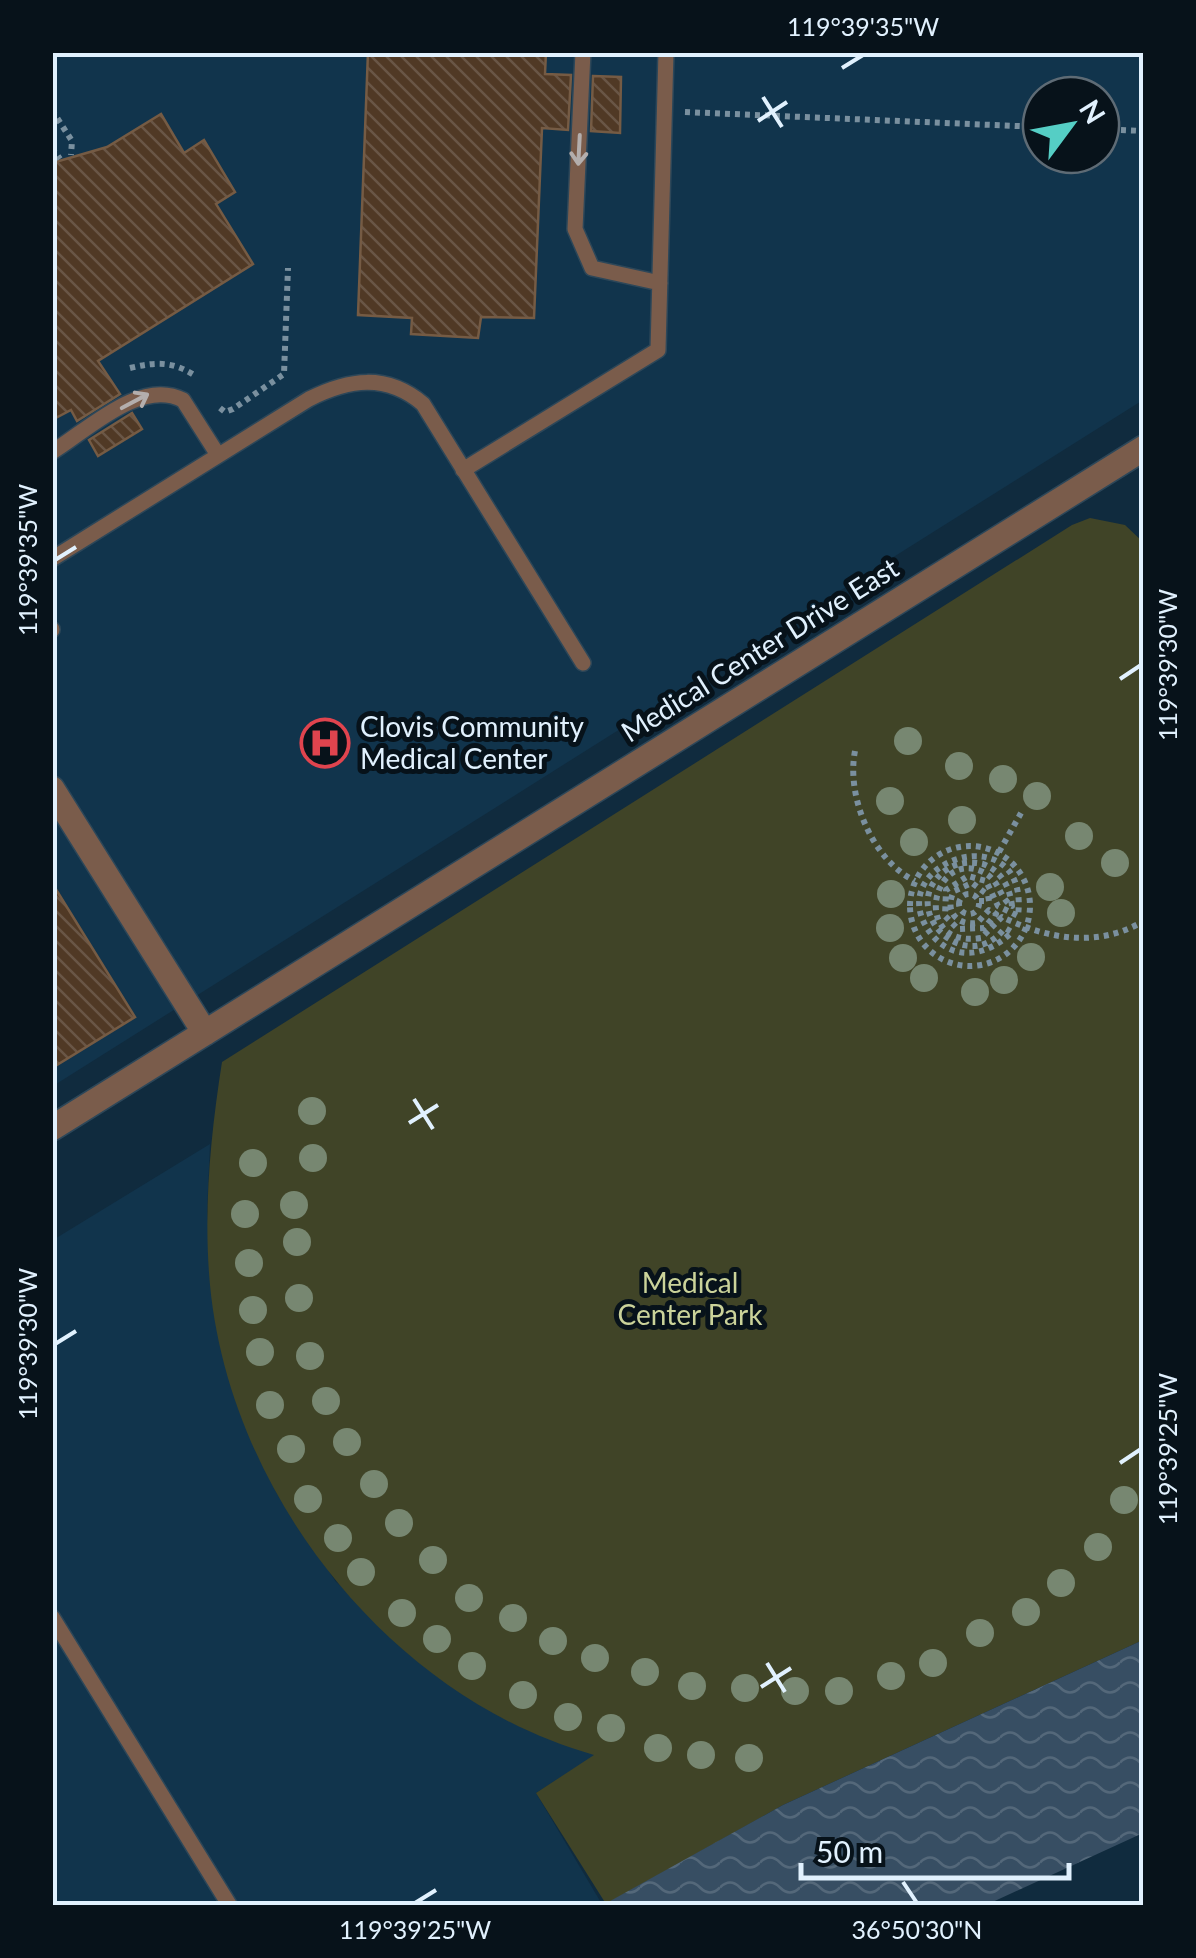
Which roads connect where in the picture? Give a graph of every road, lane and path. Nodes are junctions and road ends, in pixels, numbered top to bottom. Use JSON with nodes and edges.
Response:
{"nodes":[{"id":1,"x":583,"y":52,"type":"edge"},
{"id":2,"x":666,"y":52,"type":"edge"},
{"id":3,"x":52,"y":110,"type":"edge"},
{"id":4,"x":664,"y":111,"type":"junction"},
{"id":5,"x":1021,"y":126,"type":"edge"},
{"id":6,"x":52,"y":148,"type":"edge"},
{"id":7,"x":71,"y":155,"type":"dead end"},
{"id":8,"x":60,"y":159,"type":"dead end"},
{"id":9,"x":288,"y":268,"type":"dead end"},
{"id":10,"x":660,"y":284,"type":"junction"},
{"id":11,"x":130,"y":368,"type":"dead end"},
{"id":12,"x":203,"y":384,"type":"dead end"},
{"id":13,"x":210,"y":393,"type":"dead end"},
{"id":14,"x":1144,"y":448,"type":"edge"},
{"id":15,"x":52,"y":452,"type":"edge"},
{"id":16,"x":218,"y":456,"type":"junction"},
{"id":17,"x":464,"y":470,"type":"junction"},
{"id":18,"x":52,"y":559,"type":"edge"},
{"id":19,"x":583,"y":663,"type":"dead end"},
{"id":20,"x":855,"y":751,"type":"dead end"},
{"id":21,"x":52,"y":790,"type":"edge"},
{"id":22,"x":1021,"y":813,"type":"dead end"},
{"id":23,"x":999,"y":852,"type":"junction"},
{"id":24,"x":914,"y":881,"type":"junction"},
{"id":25,"x":979,"y":901,"type":"dead end"},
{"id":26,"x":1142,"y":922,"type":"edge"},
{"id":27,"x":1026,"y":928,"type":"junction"},
{"id":28,"x":205,"y":1033,"type":"junction"},
{"id":29,"x":52,"y":1128,"type":"edge"},
{"id":30,"x":52,"y":1617,"type":"edge"},
{"id":31,"x":230,"y":1906,"type":"edge"}],
"edges":[{"from":1,"to":10,"type":"lane","one_way":true},
{"from":2,"to":4,"type":"lane"},
{"from":3,"to":7,"type":"path"},
{"from":4,"to":5,"type":"path"},
{"from":4,"to":10,"type":"lane"},
{"from":6,"to":8,"type":"path"},
{"from":9,"to":13,"type":"path"},
{"from":10,"to":17,"type":"lane"},
{"from":11,"to":12,"type":"path"},
{"from":14,"to":28,"type":"street","name":"Medical Center Drive East"},
{"from":15,"to":16,"type":"lane","one_way":true},
{"from":16,"to":17,"type":"lane"},
{"from":16,"to":18,"type":"lane"},
{"from":17,"to":19,"type":"lane"},
{"from":20,"to":24,"type":"path"},
{"from":21,"to":28,"type":"street"},
{"from":22,"to":23,"type":"path"},
{"from":23,"to":24,"type":"path"},
{"from":23,"to":27,"type":"path"},
{"from":24,"to":27,"type":"path"},
{"from":25,"to":27,"type":"path"},
{"from":26,"to":27,"type":"path"},
{"from":28,"to":29,"type":"street","name":"Medical Center Drive East"},
{"from":30,"to":31,"type":"lane"}]}
